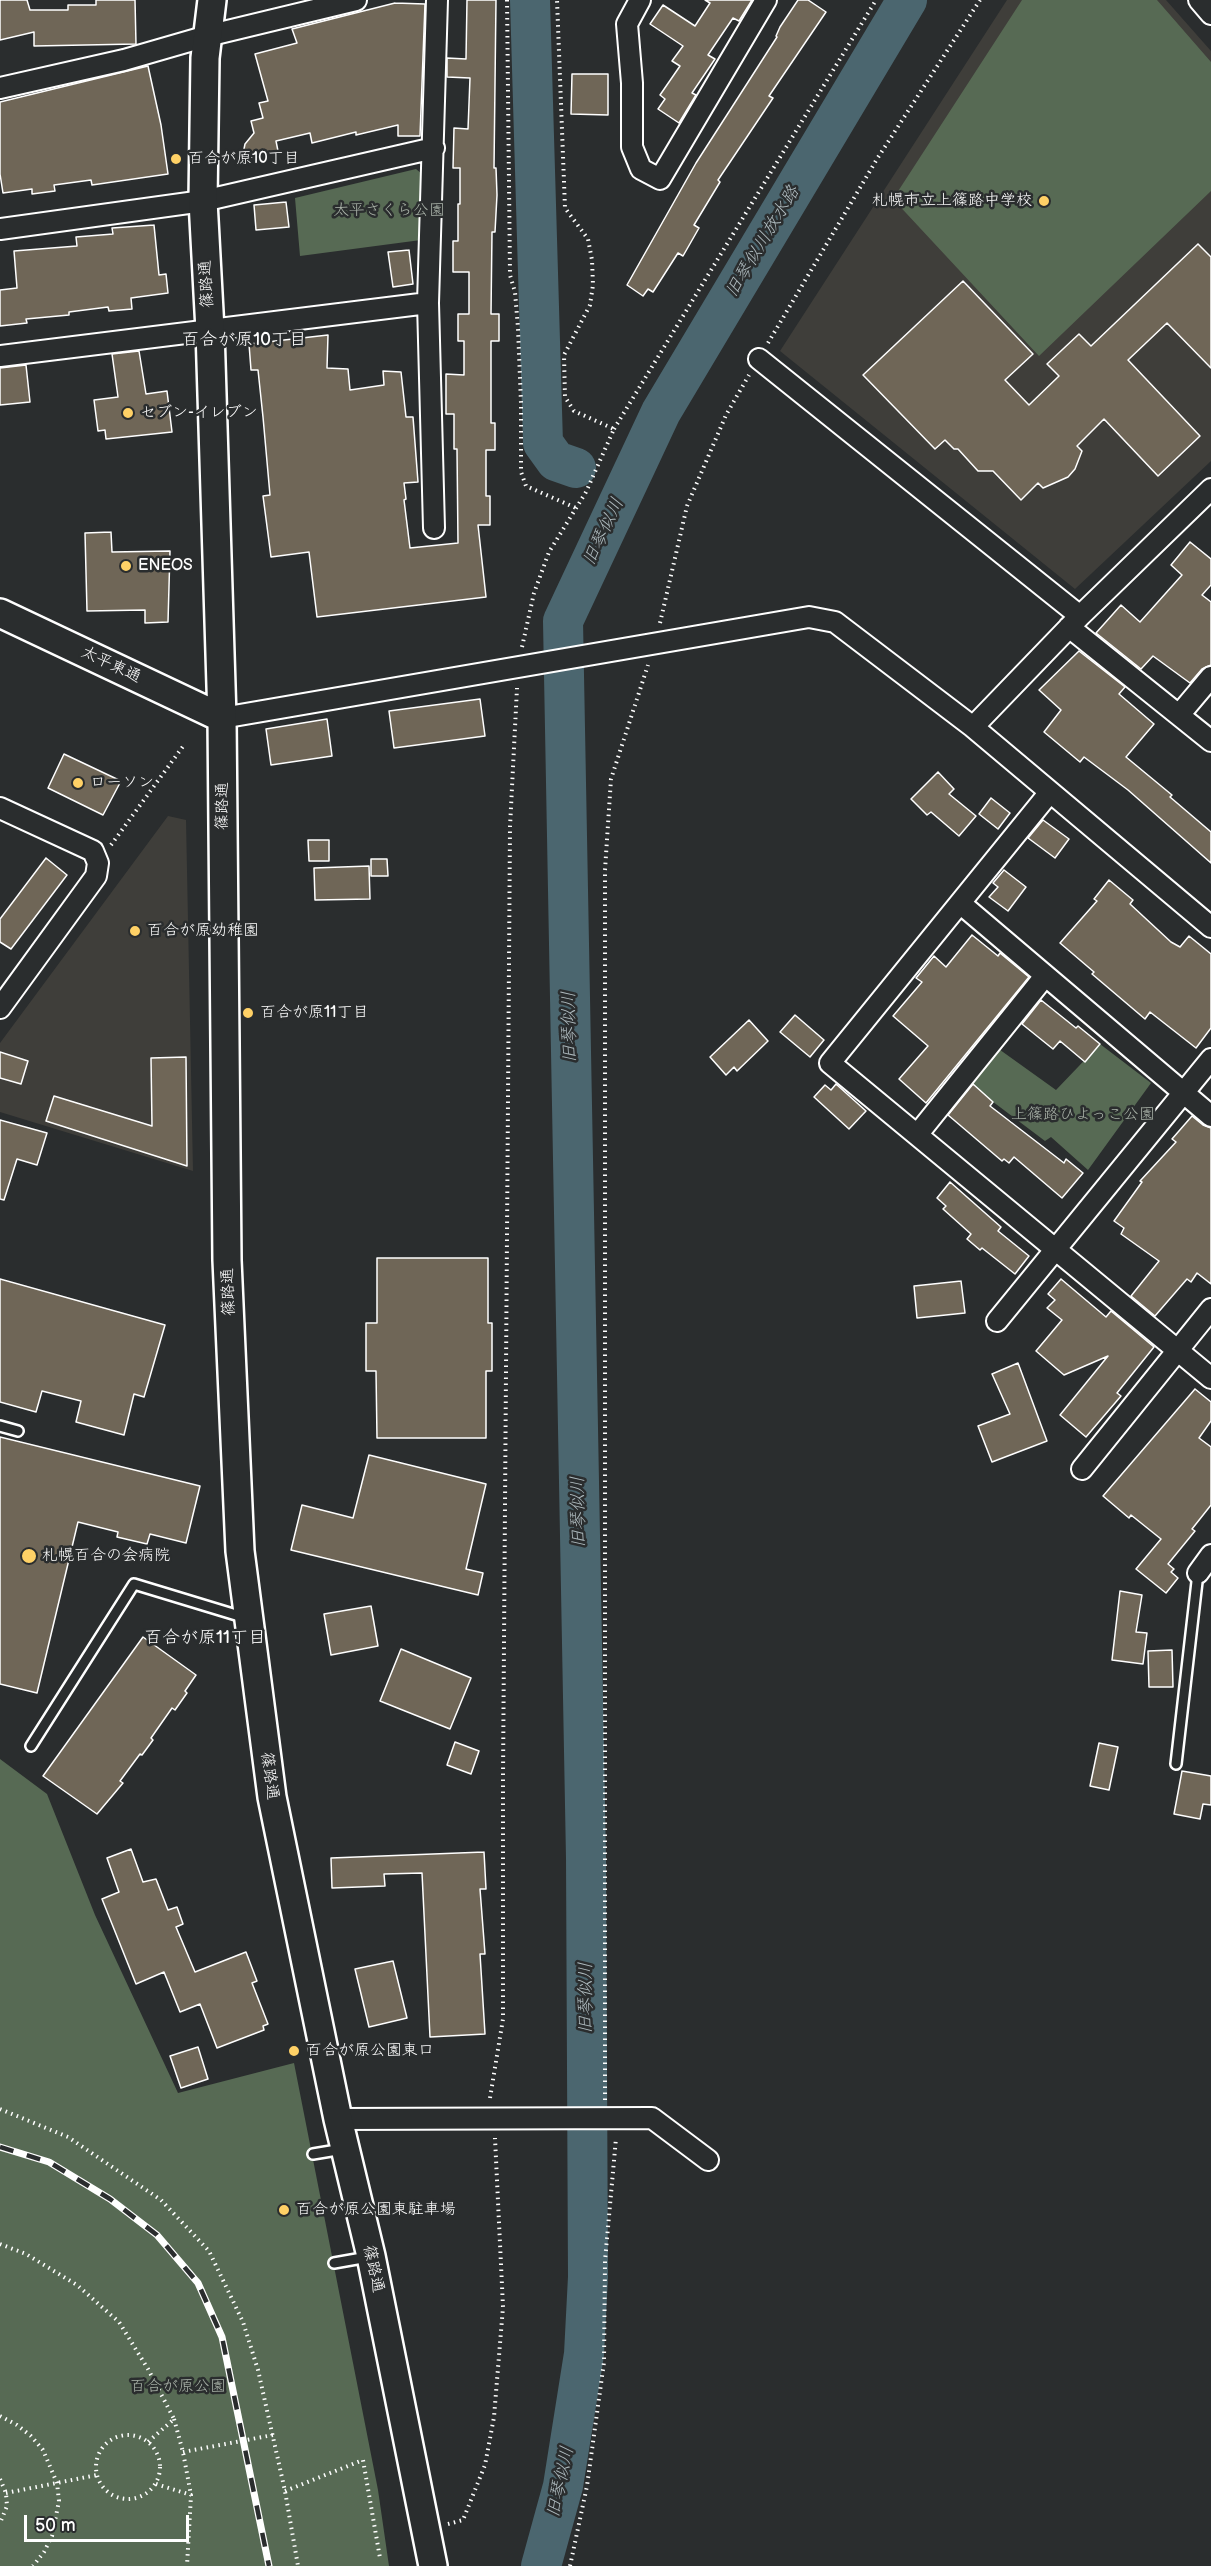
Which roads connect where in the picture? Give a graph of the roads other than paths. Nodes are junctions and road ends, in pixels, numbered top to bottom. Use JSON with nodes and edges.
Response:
{"nodes":[{"id":1,"x":212,"y":0,"type":"edge"},
{"id":2,"x":356,"y":0,"type":"edge"},
{"id":3,"x":437,"y":0,"type":"edge"},
{"id":4,"x":640,"y":0,"type":"edge"},
{"id":5,"x":766,"y":0,"type":"edge"},
{"id":6,"x":1199,"y":0,"type":"edge"},
{"id":7,"x":1211,"y":14,"type":"edge"},
{"id":8,"x":207,"y":36,"type":"junction"},
{"id":9,"x":0,"y":88,"type":"edge"},
{"id":10,"x":434,"y":148,"type":"junction"},
{"id":11,"x":203,"y":201,"type":"junction"},
{"id":12,"x":0,"y":229,"type":"edge"},
{"id":13,"x":428,"y":303,"type":"junction"},
{"id":14,"x":210,"y":330,"type":"junction"},
{"id":15,"x":0,"y":356,"type":"edge"},
{"id":16,"x":759,"y":359,"type":"road end"},
{"id":17,"x":1211,"y":489,"type":"edge"},
{"id":18,"x":434,"y":528,"type":"dead end"},
{"id":19,"x":0,"y":613,"type":"edge"},
{"id":20,"x":1075,"y":622,"type":"junction"},
{"id":21,"x":1211,"y":677,"type":"edge"},
{"id":22,"x":1179,"y":716,"type":"junction"},
{"id":23,"x":222,"y":718,"type":"junction"},
{"id":24,"x":973,"y":727,"type":"junction"},
{"id":25,"x":1211,"y":741,"type":"edge"},
{"id":26,"x":1050,"y":792,"type":"junction"},
{"id":27,"x":0,"y":808,"type":"edge"},
{"id":28,"x":960,"y":903,"type":"junction"},
{"id":29,"x":1211,"y":927,"type":"edge"},
{"id":30,"x":1045,"y":976,"type":"junction"},
{"id":31,"x":0,"y":1008,"type":"edge"},
{"id":32,"x":1211,"y":1059,"type":"edge"},
{"id":33,"x":1183,"y":1093,"type":"junction"},
{"id":34,"x":1211,"y":1116,"type":"edge"},
{"id":35,"x":917,"y":1135,"type":"junction"},
{"id":36,"x":1055,"y":1251,"type":"junction"},
{"id":37,"x":1211,"y":1309,"type":"edge"},
{"id":38,"x":997,"y":1321,"type":"dead end"},
{"id":39,"x":1177,"y":1350,"type":"junction"},
{"id":40,"x":1211,"y":1378,"type":"edge"},
{"id":41,"x":0,"y":1426,"type":"edge"},
{"id":42,"x":18,"y":1431,"type":"dead end"},
{"id":43,"x":1082,"y":1469,"type":"dead end"},
{"id":44,"x":1211,"y":1555,"type":"edge"},
{"id":45,"x":1198,"y":1573,"type":"joint"},
{"id":46,"x":248,"y":1618,"type":"junction"},
{"id":47,"x":31,"y":1746,"type":"dead end"},
{"id":48,"x":1176,"y":1764,"type":"dead end"},
{"id":49,"x":338,"y":2119,"type":"junction"},
{"id":50,"x":346,"y":2148,"type":"junction"},
{"id":51,"x":313,"y":2154,"type":"dead end"},
{"id":52,"x":708,"y":2160,"type":"dead end"},
{"id":53,"x":371,"y":2256,"type":"junction"},
{"id":54,"x":334,"y":2263,"type":"dead end"},
{"id":55,"x":433,"y":2566,"type":"edge"}],
"edges":[{"from":1,"to":8,"type":"street","name":"篠路通"},
{"from":2,"to":8,"type":"street"},
{"from":3,"to":10,"type":"street"},
{"from":4,"to":5,"type":"street"},
{"from":6,"to":7,"type":"street"},
{"from":8,"to":9,"type":"street"},
{"from":8,"to":11,"type":"street","name":"篠路通"},
{"from":10,"to":11,"type":"street"},
{"from":10,"to":13,"type":"street"},
{"from":11,"to":12,"type":"street"},
{"from":11,"to":14,"type":"street","name":"篠路通"},
{"from":13,"to":14,"type":"street"},
{"from":13,"to":18,"type":"street"},
{"from":14,"to":15,"type":"street"},
{"from":14,"to":23,"type":"street","name":"篠路通"},
{"from":16,"to":20,"type":"street"},
{"from":17,"to":20,"type":"street"},
{"from":19,"to":23,"type":"street","name":"太平東通"},
{"from":20,"to":22,"type":"street"},
{"from":20,"to":24,"type":"street"},
{"from":21,"to":22,"type":"street"},
{"from":22,"to":25,"type":"street"},
{"from":23,"to":24,"type":"street"},
{"from":23,"to":46,"type":"street","name":"篠路通"},
{"from":24,"to":26,"type":"street"},
{"from":26,"to":28,"type":"street"},
{"from":26,"to":29,"type":"street"},
{"from":27,"to":31,"type":"street"},
{"from":28,"to":30,"type":"street"},
{"from":28,"to":35,"type":"street"},
{"from":30,"to":33,"type":"street"},
{"from":30,"to":35,"type":"street"},
{"from":32,"to":33,"type":"street"},
{"from":33,"to":34,"type":"street"},
{"from":33,"to":36,"type":"street"},
{"from":35,"to":36,"type":"street"},
{"from":36,"to":38,"type":"street"},
{"from":36,"to":39,"type":"street"},
{"from":37,"to":39,"type":"street"},
{"from":39,"to":40,"type":"street"},
{"from":39,"to":43,"type":"street"},
{"from":41,"to":42,"type":"lane"},
{"from":44,"to":45,"type":"street"},
{"from":45,"to":48,"type":"lane"},
{"from":46,"to":47,"type":"lane"},
{"from":46,"to":49,"type":"street","name":"篠路通"},
{"from":49,"to":50,"type":"street","name":"篠路通"},
{"from":49,"to":52,"type":"street"},
{"from":50,"to":51,"type":"lane"},
{"from":50,"to":53,"type":"street","name":"篠路通"},
{"from":53,"to":54,"type":"lane"},
{"from":53,"to":55,"type":"street","name":"篠路通"}]}
